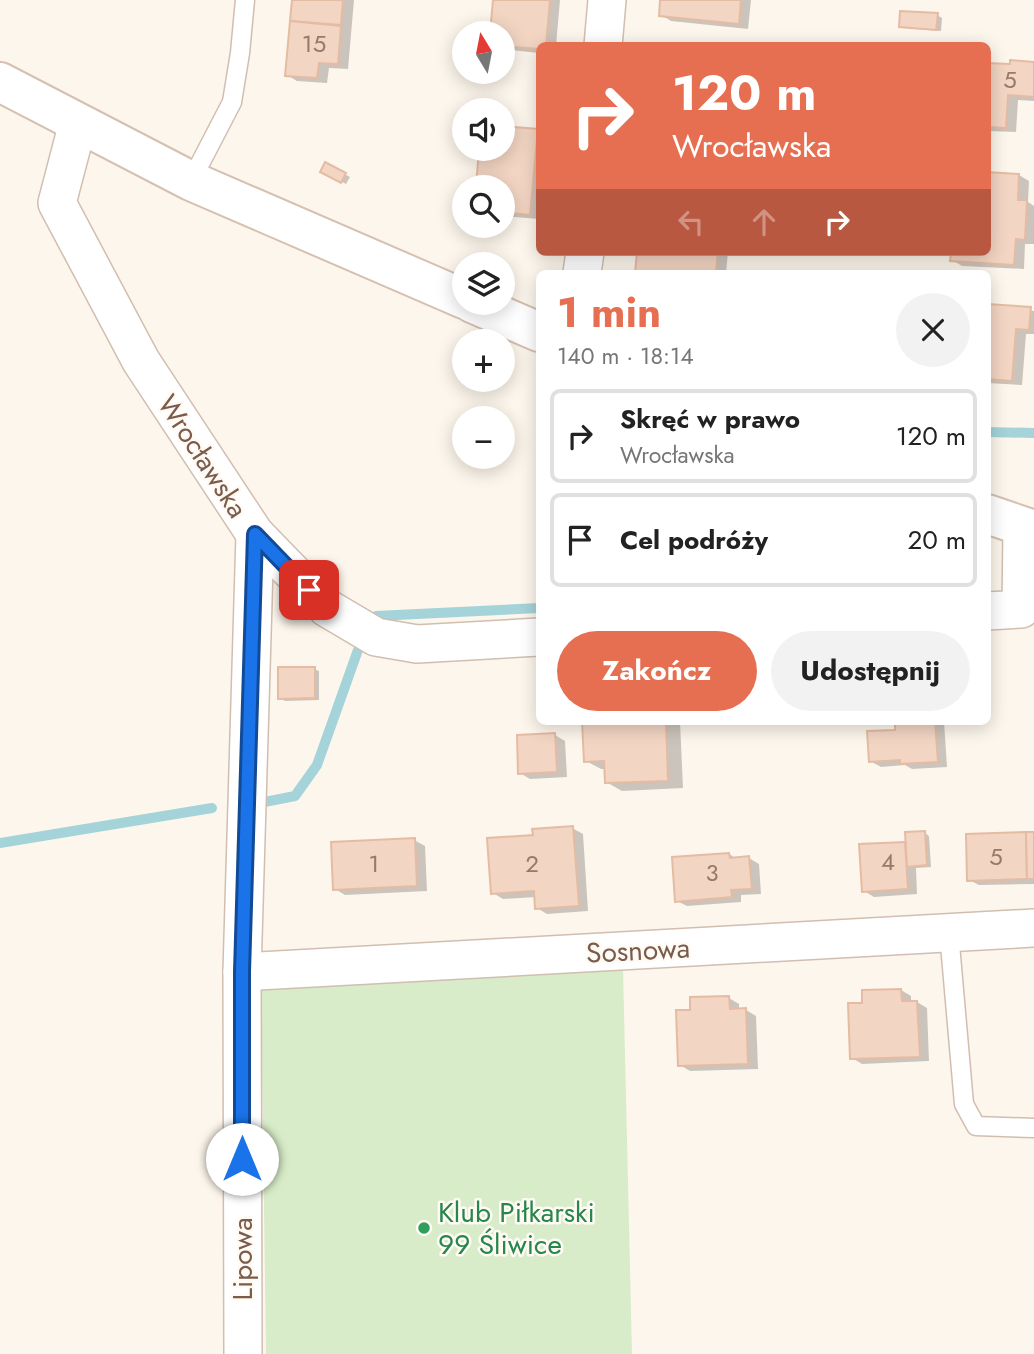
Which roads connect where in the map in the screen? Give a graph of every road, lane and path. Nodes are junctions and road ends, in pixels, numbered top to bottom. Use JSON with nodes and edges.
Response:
{"nodes":[{"id":1,"x":245,"y":0,"type":"edge"},
{"id":2,"x":607,"y":0,"type":"edge"},
{"id":3,"x":603,"y":42,"type":"edge"},
{"id":4,"x":0,"y":82,"type":"edge"},
{"id":5,"x":78,"y":122,"type":"junction"},
{"id":6,"x":191,"y":181,"type":"junction"},
{"id":7,"x":452,"y":294,"type":"edge"},
{"id":8,"x":500,"y":315,"type":"edge"},
{"id":9,"x":536,"y":331,"type":"edge"},
{"id":10,"x":991,"y":515,"type":"edge"},
{"id":11,"x":1028,"y":528,"type":"edge"},
{"id":12,"x":255,"y":534,"type":"junction"},
{"id":13,"x":1014,"y":610,"type":"edge"},
{"id":14,"x":536,"y":637,"type":"edge"},
{"id":15,"x":1034,"y":928,"type":"edge"},
{"id":16,"x":950,"y":933,"type":"junction"},
{"id":17,"x":242,"y":972,"type":"junction"},
{"id":18,"x":1034,"y":1128,"type":"edge"},
{"id":19,"x":243,"y":1354,"type":"edge"}],
"edges":[{"from":1,"to":6,"type":"lane"},
{"from":2,"to":3,"type":"street"},
{"from":4,"to":5,"type":"street"},
{"from":5,"to":6,"type":"street"},
{"from":5,"to":12,"type":"street","name":"Wrocławska"},
{"from":6,"to":7,"type":"street"},
{"from":8,"to":9,"type":"street"},
{"from":10,"to":11,"type":"street"},
{"from":11,"to":13,"type":"street"},
{"from":12,"to":14,"type":"street","name":"Wrocławska"},
{"from":12,"to":17,"type":"street","name":"Lipowa"},
{"from":15,"to":16,"type":"street","name":"Sosnowa"},
{"from":16,"to":17,"type":"street","name":"Sosnowa"},
{"from":16,"to":18,"type":"lane"},
{"from":17,"to":19,"type":"street","name":"Lipowa"}]}
